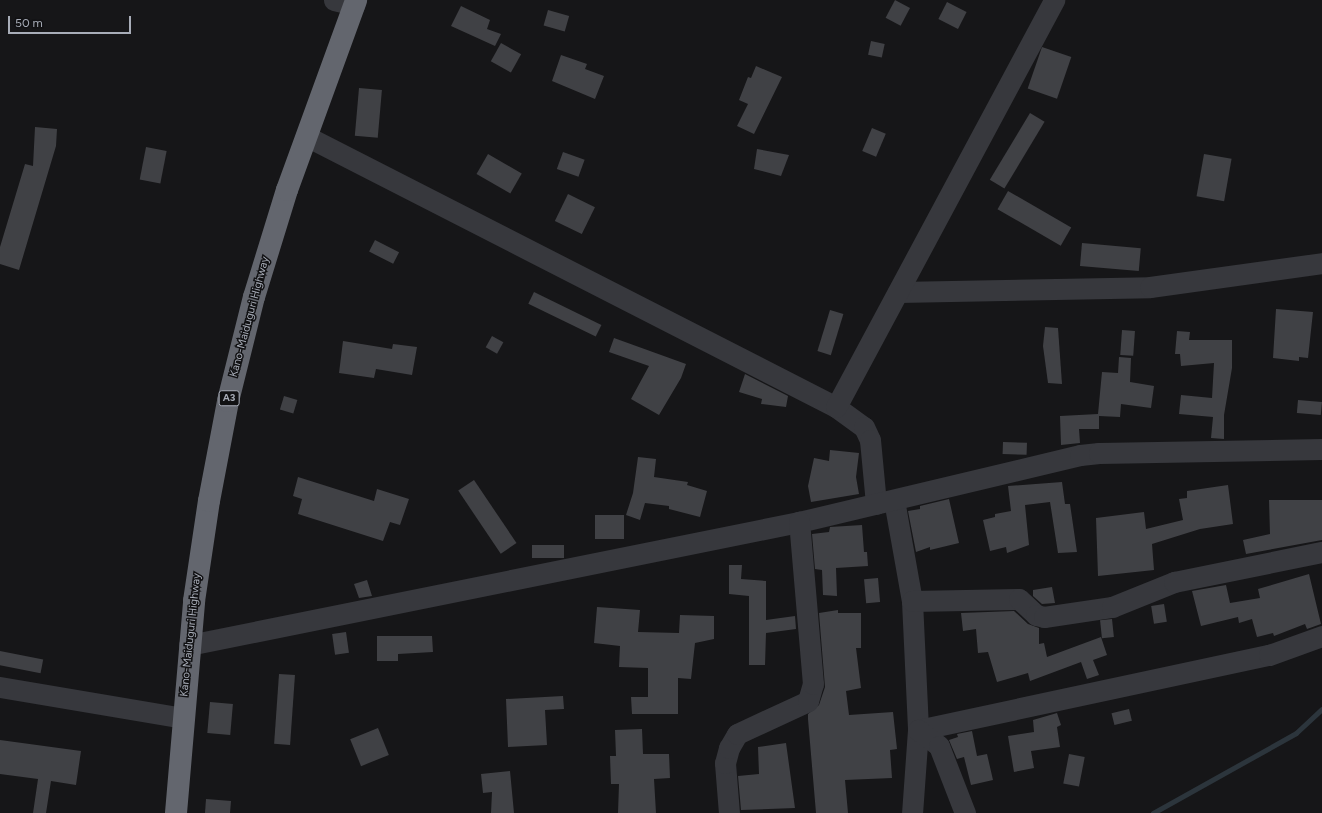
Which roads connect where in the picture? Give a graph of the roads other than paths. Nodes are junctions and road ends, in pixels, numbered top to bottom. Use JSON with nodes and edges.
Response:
{"nodes":[{"id":1,"x":348,"y":2,"type":"edge"},
{"id":2,"x":1047,"y":2,"type":"edge"},
{"id":3,"x":306,"y":136,"type":"junction"},
{"id":4,"x":1322,"y":263,"type":"edge"},
{"id":5,"x":898,"y":292,"type":"junction"},
{"id":6,"x":836,"y":407,"type":"junction"},
{"id":7,"x":1322,"y":449,"type":"edge"},
{"id":8,"x":885,"y":502,"type":"junction"},
{"id":9,"x":800,"y":522,"type":"junction"},
{"id":10,"x":1322,"y":552,"type":"edge"},
{"id":11,"x":912,"y":601,"type":"junction"},
{"id":12,"x":1322,"y":636,"type":"edge"},
{"id":13,"x":189,"y":645,"type":"junction"},
{"id":14,"x":0,"y":687,"type":"edge"},
{"id":15,"x":183,"y":718,"type":"junction"},
{"id":16,"x":918,"y":730,"type":"junction"},
{"id":17,"x":176,"y":813,"type":"edge"},
{"id":18,"x":729,"y":813,"type":"edge"},
{"id":19,"x":912,"y":813,"type":"edge"},
{"id":20,"x":964,"y":813,"type":"edge"}],
"edges":[{"from":1,"to":3,"type":"highway","name":"Kano-Maiduguri Highway","number":"A3"},
{"from":2,"to":5,"type":"street"},
{"from":3,"to":6,"type":"street"},
{"from":3,"to":13,"type":"highway","name":"Kano-Maiduguri Highway","number":"A3"},
{"from":4,"to":5,"type":"street"},
{"from":5,"to":6,"type":"street"},
{"from":6,"to":8,"type":"street"},
{"from":7,"to":8,"type":"street"},
{"from":8,"to":9,"type":"street"},
{"from":8,"to":11,"type":"street"},
{"from":9,"to":13,"type":"street"},
{"from":9,"to":18,"type":"street"},
{"from":10,"to":11,"type":"street"},
{"from":11,"to":16,"type":"street"},
{"from":12,"to":16,"type":"street"},
{"from":13,"to":15,"type":"highway","name":"Kano-Maiduguri Highway","number":"A3"},
{"from":14,"to":15,"type":"street"},
{"from":15,"to":17,"type":"highway","name":"Kano-Maiduguri Highway","number":"A3"},
{"from":16,"to":19,"type":"street"},
{"from":16,"to":20,"type":"street"}]}
